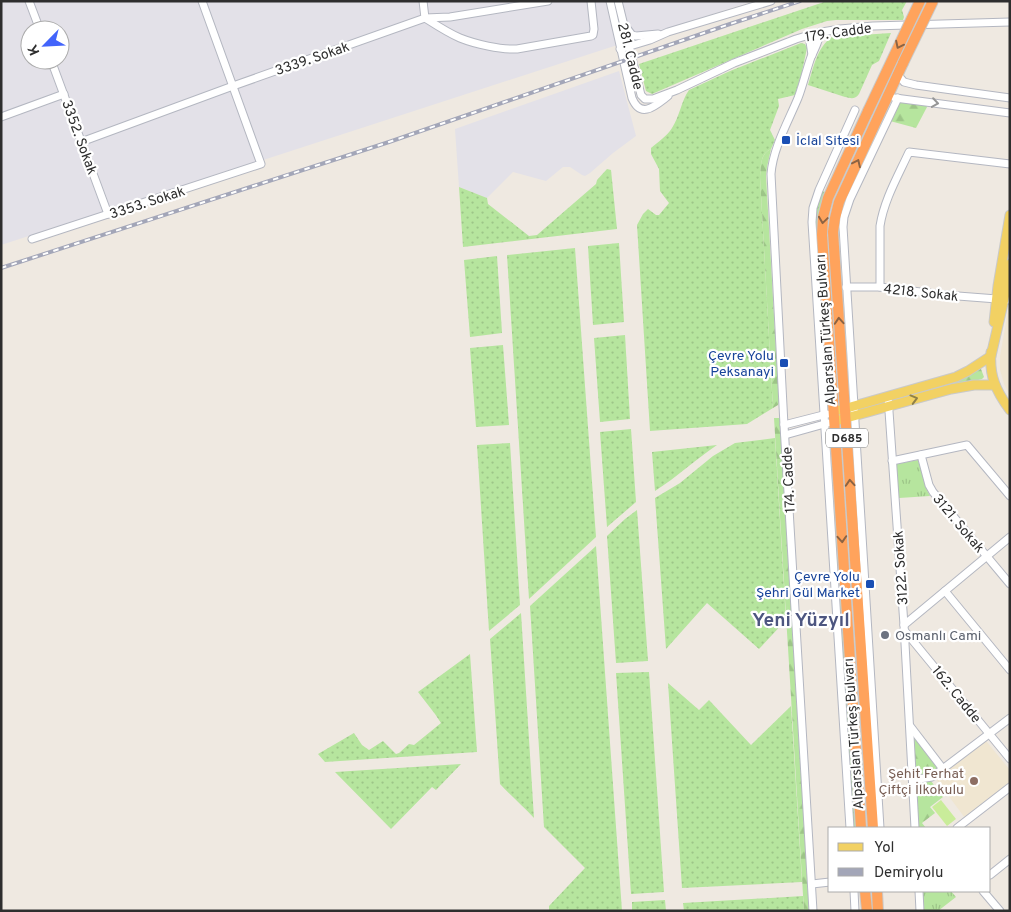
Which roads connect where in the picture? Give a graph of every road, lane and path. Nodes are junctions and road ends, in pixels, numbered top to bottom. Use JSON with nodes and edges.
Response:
{"nodes":[{"id":1,"x":29,"y":1,"type":"edge"},
{"id":2,"x":202,"y":1,"type":"edge"},
{"id":3,"x":423,"y":1,"type":"edge"},
{"id":4,"x":548,"y":1,"type":"edge"},
{"id":5,"x":591,"y":1,"type":"edge"},
{"id":6,"x":610,"y":1,"type":"edge"},
{"id":7,"x":618,"y":1,"type":"edge"},
{"id":8,"x":771,"y":1,"type":"edge"},
{"id":9,"x":920,"y":1,"type":"edge"},
{"id":10,"x":933,"y":1,"type":"edge"},
{"id":11,"x":425,"y":18,"type":"junction"},
{"id":12,"x":36,"y":20,"type":"edge"},
{"id":13,"x":623,"y":22,"type":"junction"},
{"id":14,"x":1010,"y":22,"type":"edge"},
{"id":15,"x":668,"y":32,"type":"junction"},
{"id":16,"x":820,"y":32,"type":"junction"},
{"id":17,"x":809,"y":34,"type":"junction"},
{"id":18,"x":629,"y":46,"type":"junction"},
{"id":19,"x":620,"y":49,"type":"junction"},
{"id":20,"x":812,"y":56,"type":"junction"},
{"id":21,"x":55,"y":70,"type":"edge"},
{"id":22,"x":898,"y":75,"type":"junction"},
{"id":23,"x":233,"y":86,"type":"junction"},
{"id":24,"x":677,"y":90,"type":"junction"},
{"id":25,"x":64,"y":94,"type":"junction"},
{"id":26,"x":887,"y":98,"type":"junction"},
{"id":27,"x":898,"y":98,"type":"junction"},
{"id":28,"x":1010,"y":98,"type":"edge"},
{"id":29,"x":856,"y":110,"type":"dead end"},
{"id":30,"x":1010,"y":113,"type":"edge"},
{"id":31,"x":1,"y":117,"type":"edge"},
{"id":32,"x":81,"y":142,"type":"junction"},
{"id":33,"x":1010,"y":164,"type":"edge"},
{"id":34,"x":108,"y":214,"type":"junction"},
{"id":35,"x":1010,"y":214,"type":"edge"},
{"id":36,"x":32,"y":239,"type":"dead end"},
{"id":37,"x":1010,"y":264,"type":"edge"},
{"id":38,"x":846,"y":287,"type":"junction"},
{"id":39,"x":880,"y":287,"type":"junction"},
{"id":40,"x":1003,"y":299,"type":"edge"},
{"id":41,"x":991,"y":356,"type":"junction"},
{"id":42,"x":995,"y":385,"type":"junction"},
{"id":43,"x":888,"y":402,"type":"junction"},
{"id":44,"x":1010,"y":410,"type":"edge"},
{"id":45,"x":849,"y":412,"type":"junction"},
{"id":46,"x":829,"y":418,"type":"junction"},
{"id":47,"x":784,"y":426,"type":"junction"},
{"id":48,"x":785,"y":434,"type":"junction"},
{"id":49,"x":921,"y":455,"type":"junction"},
{"id":50,"x":892,"y":461,"type":"junction"},
{"id":51,"x":1010,"y":496,"type":"edge"},
{"id":52,"x":1010,"y":537,"type":"edge"},
{"id":53,"x":986,"y":556,"type":"junction"},
{"id":54,"x":1010,"y":584,"type":"edge"},
{"id":55,"x":944,"y":591,"type":"junction"},
{"id":56,"x":904,"y":627,"type":"junction"},
{"id":57,"x":1010,"y":670,"type":"edge"},
{"id":58,"x":1010,"y":718,"type":"edge"},
{"id":59,"x":910,"y":726,"type":"junction"},
{"id":60,"x":989,"y":734,"type":"junction"},
{"id":61,"x":1010,"y":759,"type":"edge"},
{"id":62,"x":943,"y":769,"type":"junction"},
{"id":63,"x":913,"y":780,"type":"junction"},
{"id":64,"x":1010,"y":787,"type":"edge"},
{"id":65,"x":850,"y":827,"type":"edge"},
{"id":66,"x":861,"y":827,"type":"edge"},
{"id":67,"x":873,"y":827,"type":"edge"},
{"id":68,"x":880,"y":827,"type":"edge"},
{"id":69,"x":915,"y":827,"type":"edge"},
{"id":70,"x":958,"y":827,"type":"edge"},
{"id":71,"x":1010,"y":859,"type":"edge"},
{"id":72,"x":991,"y":874,"type":"edge"},
{"id":73,"x":828,"y":882,"type":"edge"},
{"id":74,"x":812,"y":884,"type":"junction"},
{"id":75,"x":854,"y":892,"type":"edge"},
{"id":76,"x":865,"y":892,"type":"edge"},
{"id":77,"x":877,"y":892,"type":"edge"},
{"id":78,"x":919,"y":892,"type":"edge"},
{"id":79,"x":985,"y":892,"type":"edge"},
{"id":80,"x":813,"y":911,"type":"edge"},
{"id":81,"x":855,"y":911,"type":"edge"},
{"id":82,"x":867,"y":911,"type":"edge"},
{"id":83,"x":878,"y":911,"type":"edge"},
{"id":84,"x":920,"y":911,"type":"edge"},
{"id":85,"x":1000,"y":911,"type":"edge"}],
"edges":[{"from":1,"to":12,"type":"street"},
{"from":2,"to":23,"type":"street"},
{"from":3,"to":11,"type":"street"},
{"from":4,"to":11,"type":"street","name":"3339. Sokak"},
{"from":5,"to":11,"type":"street"},
{"from":6,"to":19,"type":"street","name":"281. Cadde"},
{"from":7,"to":13,"type":"street","name":"281. Cadde"},
{"from":8,"to":15,"type":"street"},
{"from":9,"to":46,"type":"highway","name":"Alparslan Türkeş Bulvarı","number":"D685","one_way":true,"bridge":true},
{"from":10,"to":22,"type":"highway","name":"Alparslan Türkeş Bulvarı","number":"D685","bridge":true},
{"from":11,"to":23,"type":"street","name":"3339. Sokak"},
{"from":13,"to":15,"type":"street"},
{"from":13,"to":18,"type":"street","name":"281. Cadde"},
{"from":14,"to":16,"type":"street","name":"179. Cadde"},
{"from":15,"to":18,"type":"street"},
{"from":16,"to":17,"type":"street","name":"179. Cadde"},
{"from":16,"to":20,"type":"street","name":"174. Cadde"},
{"from":17,"to":20,"type":"street"},
{"from":17,"to":24,"type":"street","name":"179. Cadde"},
{"from":18,"to":19,"type":"street"},
{"from":18,"to":24,"type":"street","name":"281. Cadde"},
{"from":19,"to":24,"type":"street","name":"281. Cadde"},
{"from":20,"to":47,"type":"street","name":"174. Cadde"},
{"from":21,"to":25,"type":"street","name":"3352. Sokak"},
{"from":22,"to":26,"type":"highway","name":"Alparslan Türkeş Bulvarı","number":"D685"},
{"from":22,"to":28,"type":"street"},
{"from":23,"to":32,"type":"street","name":"3339. Sokak"},
{"from":23,"to":34,"type":"street","name":"3353. Sokak"},
{"from":25,"to":31,"type":"street"},
{"from":25,"to":32,"type":"street","name":"3352. Sokak"},
{"from":26,"to":27,"type":"street"},
{"from":45,"to":26,"type":"highway","name":"Alparslan Türkeş Bulvarı","number":"D685","one_way":true},
{"from":27,"to":30,"type":"street","one_way":true},
{"from":27,"to":38,"type":"street"},
{"from":29,"to":46,"type":"street"},
{"from":32,"to":34,"type":"street","name":"3352. Sokak"},
{"from":33,"to":39,"type":"street"},
{"from":34,"to":36,"type":"street","name":"3353. Sokak"},
{"from":35,"to":40,"type":"main road"},
{"from":37,"to":40,"type":"main road"},
{"from":38,"to":39,"type":"street","name":"4218. Sokak"},
{"from":38,"to":45,"type":"street"},
{"from":39,"to":40,"type":"street","name":"4218. Sokak"},
{"from":40,"to":41,"type":"main road"},
{"from":41,"to":42,"type":"main road"},
{"from":41,"to":43,"type":"main road"},
{"from":43,"to":42,"type":"main road","one_way":true},
{"from":42,"to":44,"type":"main road"},
{"from":43,"to":45,"type":"main road"},
{"from":43,"to":50,"type":"street","name":"3122. Sokak"},
{"from":45,"to":46,"type":"main road"},
{"from":67,"to":45,"type":"highway","name":"Alparslan Türkeş Bulvarı","number":"D685","one_way":true},
{"from":45,"to":68,"type":"street"},
{"from":46,"to":47,"type":"street"},
{"from":46,"to":48,"type":"street"},
{"from":46,"to":65,"type":"street"},
{"from":46,"to":66,"type":"highway","name":"Alparslan Türkeş Bulvarı","number":"D685","one_way":true},
{"from":47,"to":48,"type":"street","name":"174. Cadde"},
{"from":48,"to":74,"type":"street","name":"174. Cadde"},
{"from":49,"to":50,"type":"street"},
{"from":49,"to":51,"type":"street"},
{"from":49,"to":53,"type":"street","name":"3121. Sokak"},
{"from":50,"to":56,"type":"street","name":"3122. Sokak"},
{"from":52,"to":53,"type":"street"},
{"from":53,"to":54,"type":"street","name":"3121. Sokak"},
{"from":53,"to":55,"type":"street"},
{"from":55,"to":56,"type":"street"},
{"from":55,"to":57,"type":"street"},
{"from":56,"to":59,"type":"street","name":"3122. Sokak"},
{"from":56,"to":60,"type":"street","name":"162. Cadde"},
{"from":58,"to":60,"type":"street"},
{"from":59,"to":62,"type":"street"},
{"from":59,"to":63,"type":"street","name":"3122. Sokak"},
{"from":60,"to":61,"type":"street","name":"162. Cadde"},
{"from":60,"to":62,"type":"street"},
{"from":62,"to":63,"type":"street"},
{"from":63,"to":69,"type":"street","name":"3122. Sokak"},
{"from":64,"to":70,"type":"street"},
{"from":71,"to":72,"type":"street"},
{"from":73,"to":74,"type":"street"},
{"from":74,"to":80,"type":"street","name":"174. Cadde"},
{"from":75,"to":81,"type":"street"},
{"from":76,"to":82,"type":"highway"},
{"from":77,"to":83,"type":"highway"},
{"from":78,"to":84,"type":"street"},
{"from":79,"to":85,"type":"street"}]}
